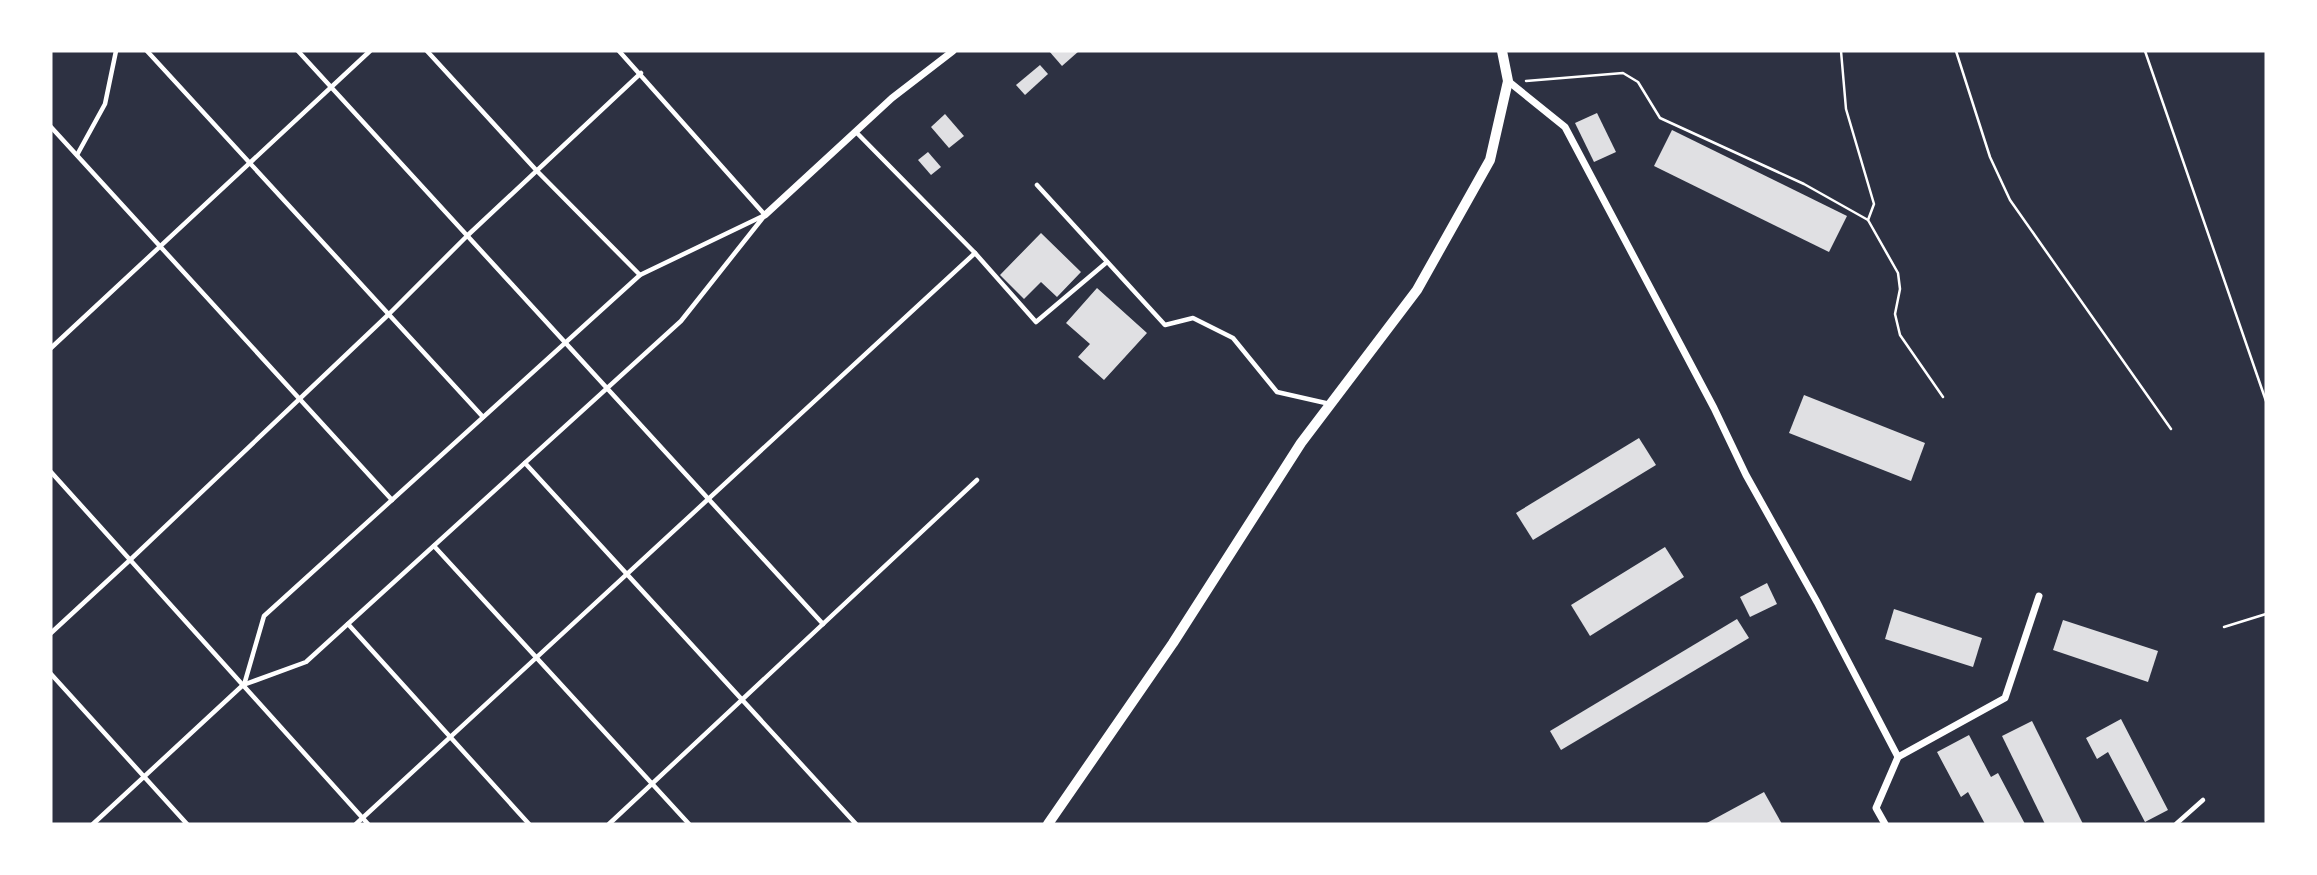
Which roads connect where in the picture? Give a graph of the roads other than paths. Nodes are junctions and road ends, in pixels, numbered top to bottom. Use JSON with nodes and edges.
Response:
{"nodes":[{"id":1,"x":116,"y":51,"type":"edge"},
{"id":2,"x":147,"y":51,"type":"edge"},
{"id":3,"x":298,"y":51,"type":"edge"},
{"id":4,"x":370,"y":51,"type":"edge"},
{"id":5,"x":427,"y":51,"type":"edge"},
{"id":6,"x":620,"y":51,"type":"edge"},
{"id":7,"x":953,"y":51,"type":"edge"},
{"id":8,"x":1502,"y":51,"type":"edge"},
{"id":9,"x":641,"y":72,"type":"junction"},
{"id":10,"x":1508,"y":81,"type":"junction"},
{"id":11,"x":331,"y":86,"type":"junction"},
{"id":12,"x":51,"y":127,"type":"edge"},
{"id":13,"x":856,"y":132,"type":"junction"},
{"id":14,"x":77,"y":155,"type":"junction"},
{"id":15,"x":250,"y":163,"type":"junction"},
{"id":16,"x":537,"y":171,"type":"junction"},
{"id":17,"x":1037,"y":185,"type":"dead end"},
{"id":18,"x":765,"y":215,"type":"junction"},
{"id":19,"x":467,"y":235,"type":"junction"},
{"id":20,"x":160,"y":247,"type":"junction"},
{"id":21,"x":975,"y":253,"type":"junction"},
{"id":22,"x":1107,"y":262,"type":"junction"},
{"id":23,"x":640,"y":275,"type":"junction"},
{"id":24,"x":389,"y":314,"type":"junction"},
{"id":25,"x":565,"y":342,"type":"junction"},
{"id":26,"x":51,"y":348,"type":"edge"},
{"id":27,"x":608,"y":388,"type":"junction"},
{"id":28,"x":299,"y":399,"type":"junction"},
{"id":29,"x":1331,"y":404,"type":"junction"},
{"id":30,"x":483,"y":417,"type":"junction"},
{"id":31,"x":525,"y":463,"type":"junction"},
{"id":32,"x":51,"y":472,"type":"edge"},
{"id":33,"x":976,"y":480,"type":"dead end"},
{"id":34,"x":709,"y":499,"type":"junction"},
{"id":35,"x":392,"y":500,"type":"junction"},
{"id":36,"x":434,"y":546,"type":"junction"},
{"id":37,"x":130,"y":560,"type":"junction"},
{"id":38,"x":627,"y":574,"type":"junction"},
{"id":39,"x":2039,"y":596,"type":"dead end"},
{"id":40,"x":348,"y":624,"type":"junction"},
{"id":41,"x":823,"y":624,"type":"junction"},
{"id":42,"x":51,"y":633,"type":"edge"},
{"id":43,"x":536,"y":658,"type":"junction"},
{"id":44,"x":51,"y":674,"type":"edge"},
{"id":45,"x":243,"y":685,"type":"junction"},
{"id":46,"x":743,"y":699,"type":"junction"},
{"id":47,"x":450,"y":737,"type":"junction"},
{"id":48,"x":1898,"y":757,"type":"junction"},
{"id":49,"x":144,"y":777,"type":"junction"},
{"id":50,"x":652,"y":784,"type":"junction"},
{"id":51,"x":2203,"y":800,"type":"dead end"},
{"id":52,"x":362,"y":818,"type":"junction"},
{"id":53,"x":93,"y":824,"type":"edge"},
{"id":54,"x":187,"y":824,"type":"edge"},
{"id":55,"x":356,"y":824,"type":"edge"},
{"id":56,"x":368,"y":824,"type":"edge"},
{"id":57,"x":529,"y":824,"type":"edge"},
{"id":58,"x":609,"y":824,"type":"edge"},
{"id":59,"x":688,"y":824,"type":"edge"},
{"id":60,"x":856,"y":824,"type":"edge"},
{"id":61,"x":1048,"y":824,"type":"edge"},
{"id":62,"x":1885,"y":824,"type":"edge"},
{"id":63,"x":2176,"y":824,"type":"edge"}],
"edges":[{"from":1,"to":14,"type":"lane"},
{"from":2,"to":15,"type":"lane"},
{"from":3,"to":11,"type":"lane"},
{"from":4,"to":11,"type":"lane"},
{"from":5,"to":16,"type":"lane"},
{"from":6,"to":9,"type":"lane"},
{"from":7,"to":13,"type":"street"},
{"from":8,"to":10,"type":"street"},
{"from":9,"to":16,"type":"lane"},
{"from":9,"to":18,"type":"lane"},
{"from":10,"to":29,"type":"street"},
{"from":10,"to":48,"type":"street"},
{"from":11,"to":15,"type":"lane"},
{"from":11,"to":19,"type":"lane"},
{"from":12,"to":14,"type":"lane"},
{"from":13,"to":18,"type":"street"},
{"from":13,"to":21,"type":"lane"},
{"from":14,"to":20,"type":"lane"},
{"from":15,"to":20,"type":"lane"},
{"from":15,"to":24,"type":"lane"},
{"from":16,"to":19,"type":"lane"},
{"from":16,"to":23,"type":"lane"},
{"from":17,"to":22,"type":"lane"},
{"from":18,"to":23,"type":"lane"},
{"from":18,"to":27,"type":"lane"},
{"from":19,"to":24,"type":"lane"},
{"from":19,"to":25,"type":"lane"},
{"from":20,"to":26,"type":"lane"},
{"from":20,"to":28,"type":"lane"},
{"from":21,"to":22,"type":"lane"},
{"from":21,"to":34,"type":"lane"},
{"from":22,"to":29,"type":"lane"},
{"from":23,"to":25,"type":"lane"},
{"from":24,"to":28,"type":"lane"},
{"from":24,"to":30,"type":"lane"},
{"from":25,"to":27,"type":"lane"},
{"from":25,"to":30,"type":"lane"},
{"from":27,"to":31,"type":"lane"},
{"from":27,"to":34,"type":"lane"},
{"from":28,"to":35,"type":"lane"},
{"from":28,"to":37,"type":"lane"},
{"from":29,"to":61,"type":"street"},
{"from":30,"to":35,"type":"lane"},
{"from":31,"to":36,"type":"lane"},
{"from":31,"to":38,"type":"lane"},
{"from":32,"to":37,"type":"lane"},
{"from":33,"to":41,"type":"lane"},
{"from":34,"to":38,"type":"lane"},
{"from":34,"to":41,"type":"lane"},
{"from":35,"to":45,"type":"lane"},
{"from":36,"to":40,"type":"lane"},
{"from":36,"to":43,"type":"lane"},
{"from":37,"to":42,"type":"lane"},
{"from":37,"to":45,"type":"lane"},
{"from":38,"to":43,"type":"lane"},
{"from":38,"to":46,"type":"lane"},
{"from":39,"to":48,"type":"street"},
{"from":40,"to":45,"type":"lane"},
{"from":40,"to":47,"type":"lane"},
{"from":41,"to":46,"type":"lane"},
{"from":43,"to":47,"type":"lane"},
{"from":43,"to":50,"type":"lane"},
{"from":44,"to":49,"type":"lane"},
{"from":45,"to":49,"type":"lane"},
{"from":45,"to":52,"type":"lane"},
{"from":46,"to":50,"type":"lane"},
{"from":46,"to":60,"type":"lane"},
{"from":47,"to":52,"type":"lane"},
{"from":47,"to":57,"type":"lane"},
{"from":48,"to":62,"type":"street"},
{"from":49,"to":53,"type":"lane"},
{"from":49,"to":54,"type":"lane"},
{"from":50,"to":58,"type":"lane"},
{"from":50,"to":59,"type":"lane"},
{"from":51,"to":63,"type":"lane"},
{"from":52,"to":55,"type":"lane"},
{"from":52,"to":56,"type":"lane"}]}
